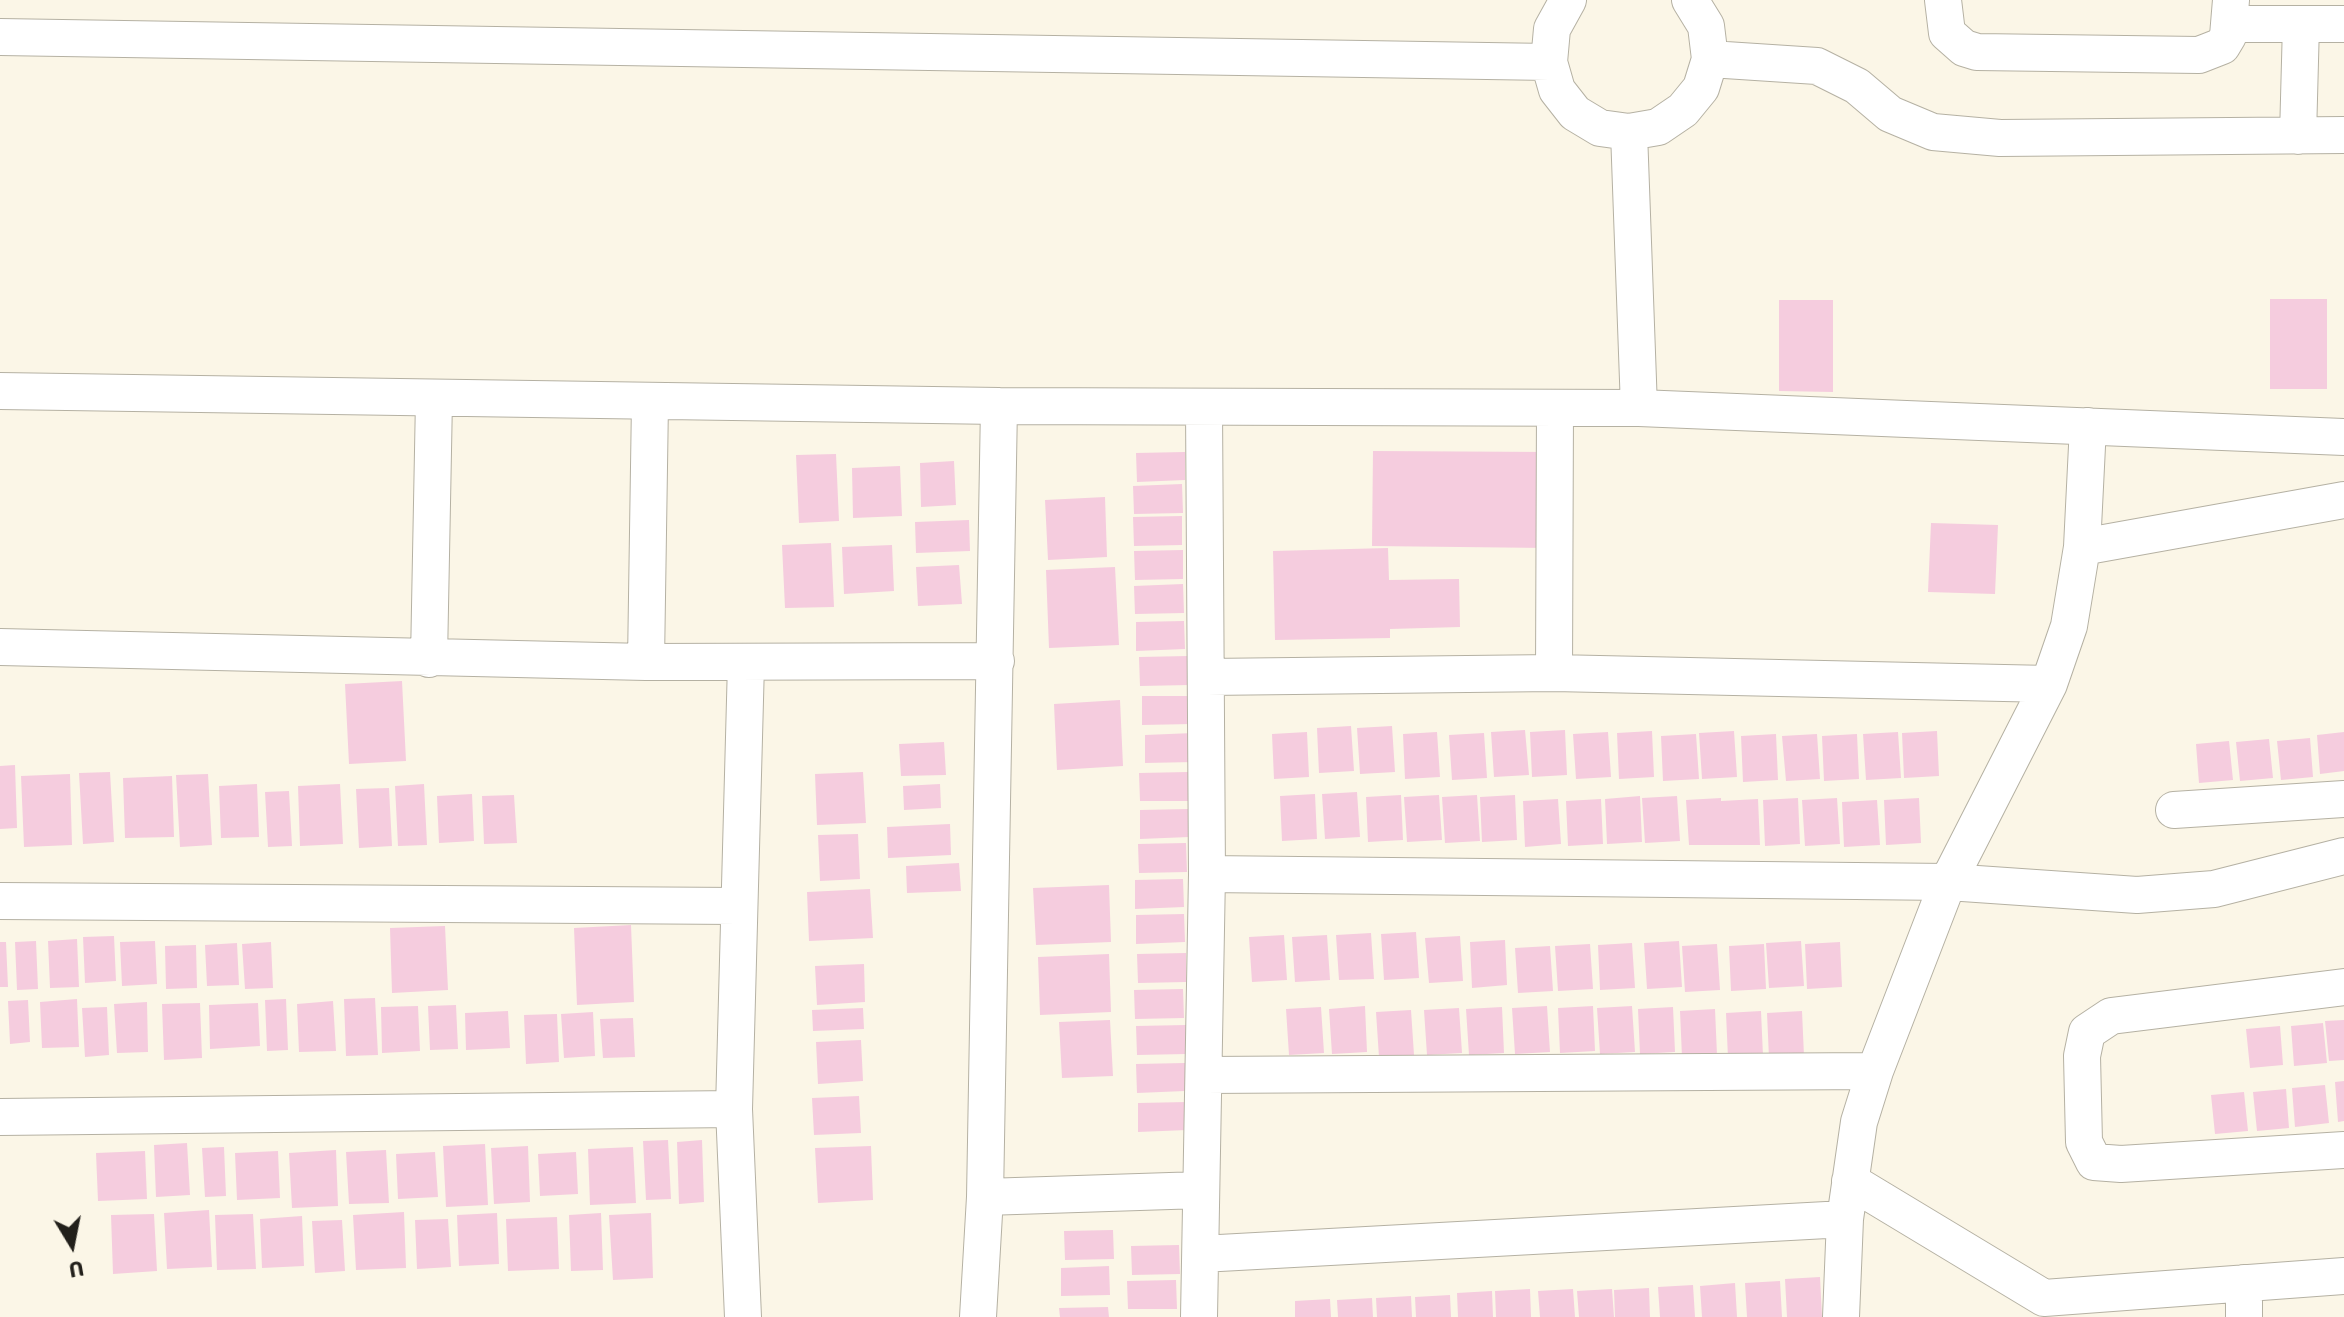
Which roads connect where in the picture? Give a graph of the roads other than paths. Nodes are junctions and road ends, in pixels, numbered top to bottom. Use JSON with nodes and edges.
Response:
{"nodes":[{"id":1,"x":1568,"y":0,"type":"edge"},
{"id":2,"x":1690,"y":0,"type":"edge"},
{"id":3,"x":1943,"y":0,"type":"edge"},
{"id":4,"x":2231,"y":12,"type":"edge"},
{"id":5,"x":2301,"y":24,"type":"junction"},
{"id":6,"x":2344,"y":24,"type":"edge"},
{"id":7,"x":0,"y":37,"type":"edge"},
{"id":8,"x":1710,"y":59,"type":"junction"},
{"id":9,"x":1549,"y":62,"type":"junction"},
{"id":10,"x":1629,"y":132,"type":"junction"},
{"id":11,"x":2344,"y":135,"type":"edge"},
{"id":12,"x":2298,"y":136,"type":"junction"},
{"id":13,"x":0,"y":391,"type":"edge"},
{"id":14,"x":434,"y":399,"type":"junction"},
{"id":15,"x":650,"y":402,"type":"junction"},
{"id":16,"x":999,"y":406,"type":"junction"},
{"id":17,"x":1204,"y":408,"type":"junction"},
{"id":18,"x":1639,"y":408,"type":"junction"},
{"id":19,"x":1555,"y":409,"type":"junction"},
{"id":20,"x":2088,"y":426,"type":"junction"},
{"id":21,"x":2344,"y":437,"type":"edge"},
{"id":22,"x":2344,"y":500,"type":"edge"},
{"id":23,"x":2082,"y":547,"type":"junction"},
{"id":24,"x":0,"y":647,"type":"edge"},
{"id":25,"x":429,"y":659,"type":"junction"},
{"id":26,"x":996,"y":661,"type":"junction"},
{"id":27,"x":646,"y":662,"type":"junction"},
{"id":28,"x":746,"y":663,"type":"junction"},
{"id":29,"x":1554,"y":673,"type":"junction"},
{"id":30,"x":1207,"y":677,"type":"junction"},
{"id":31,"x":2049,"y":684,"type":"junction"},
{"id":32,"x":2344,"y":799,"type":"edge"},
{"id":33,"x":2174,"y":810,"type":"dead end"},
{"id":34,"x":2344,"y":856,"type":"edge"},
{"id":35,"x":1207,"y":874,"type":"junction"},
{"id":36,"x":1948,"y":882,"type":"junction"},
{"id":37,"x":0,"y":901,"type":"edge"},
{"id":38,"x":737,"y":906,"type":"junction"},
{"id":39,"x":2344,"y":987,"type":"edge"},
{"id":40,"x":1875,"y":1071,"type":"junction"},
{"id":41,"x":1205,"y":1075,"type":"junction"},
{"id":42,"x":734,"y":1109,"type":"junction"},
{"id":43,"x":0,"y":1117,"type":"edge"},
{"id":44,"x":2344,"y":1150,"type":"edge"},
{"id":45,"x":1850,"y":1181,"type":"junction"},
{"id":46,"x":1201,"y":1190,"type":"junction"},
{"id":47,"x":985,"y":1197,"type":"junction"},
{"id":48,"x":1845,"y":1219,"type":"junction"},
{"id":49,"x":1201,"y":1254,"type":"junction"},
{"id":50,"x":2344,"y":1276,"type":"edge"},
{"id":51,"x":2244,"y":1300,"type":"edge"},
{"id":52,"x":2044,"y":1307,"type":"edge"},
{"id":53,"x":743,"y":1317,"type":"edge"},
{"id":54,"x":978,"y":1317,"type":"edge"},
{"id":55,"x":1199,"y":1317,"type":"edge"},
{"id":56,"x":1841,"y":1317,"type":"edge"}],
"edges":[{"from":1,"to":9,"type":"street"},
{"from":2,"to":8,"type":"street"},
{"from":3,"to":4,"type":"street"},
{"from":4,"to":5,"type":"street"},
{"from":5,"to":6,"type":"street"},
{"from":5,"to":12,"type":"street"},
{"from":7,"to":9,"type":"street"},
{"from":8,"to":10,"type":"street"},
{"from":8,"to":12,"type":"street"},
{"from":9,"to":10,"type":"street"},
{"from":10,"to":18,"type":"street"},
{"from":11,"to":12,"type":"street"},
{"from":13,"to":14,"type":"street"},
{"from":14,"to":15,"type":"street"},
{"from":14,"to":25,"type":"street"},
{"from":15,"to":16,"type":"street"},
{"from":15,"to":27,"type":"street"},
{"from":16,"to":17,"type":"street"},
{"from":16,"to":26,"type":"street"},
{"from":17,"to":19,"type":"street"},
{"from":17,"to":30,"type":"street"},
{"from":18,"to":19,"type":"street"},
{"from":18,"to":20,"type":"street"},
{"from":19,"to":29,"type":"street"},
{"from":20,"to":21,"type":"street"},
{"from":20,"to":23,"type":"street"},
{"from":22,"to":23,"type":"street"},
{"from":23,"to":31,"type":"street"},
{"from":24,"to":25,"type":"street"},
{"from":25,"to":27,"type":"street"},
{"from":26,"to":28,"type":"street"},
{"from":26,"to":47,"type":"street"},
{"from":27,"to":28,"type":"street"},
{"from":28,"to":38,"type":"street"},
{"from":29,"to":30,"type":"street"},
{"from":29,"to":31,"type":"street"},
{"from":30,"to":35,"type":"street"},
{"from":31,"to":36,"type":"street"},
{"from":32,"to":33,"type":"street"},
{"from":34,"to":36,"type":"street"},
{"from":35,"to":36,"type":"street"},
{"from":35,"to":41,"type":"street"},
{"from":36,"to":40,"type":"street"},
{"from":37,"to":38,"type":"street"},
{"from":38,"to":42,"type":"street"},
{"from":39,"to":44,"type":"street"},
{"from":40,"to":41,"type":"street"},
{"from":40,"to":45,"type":"street"},
{"from":41,"to":46,"type":"street"},
{"from":42,"to":43,"type":"street"},
{"from":42,"to":53,"type":"street"},
{"from":45,"to":48,"type":"street"},
{"from":45,"to":52,"type":"street"},
{"from":46,"to":47,"type":"street"},
{"from":46,"to":49,"type":"street"},
{"from":47,"to":54,"type":"street"},
{"from":48,"to":49,"type":"street"},
{"from":48,"to":56,"type":"street"},
{"from":49,"to":55,"type":"street"},
{"from":50,"to":51,"type":"street"},
{"from":51,"to":52,"type":"street"}]}
